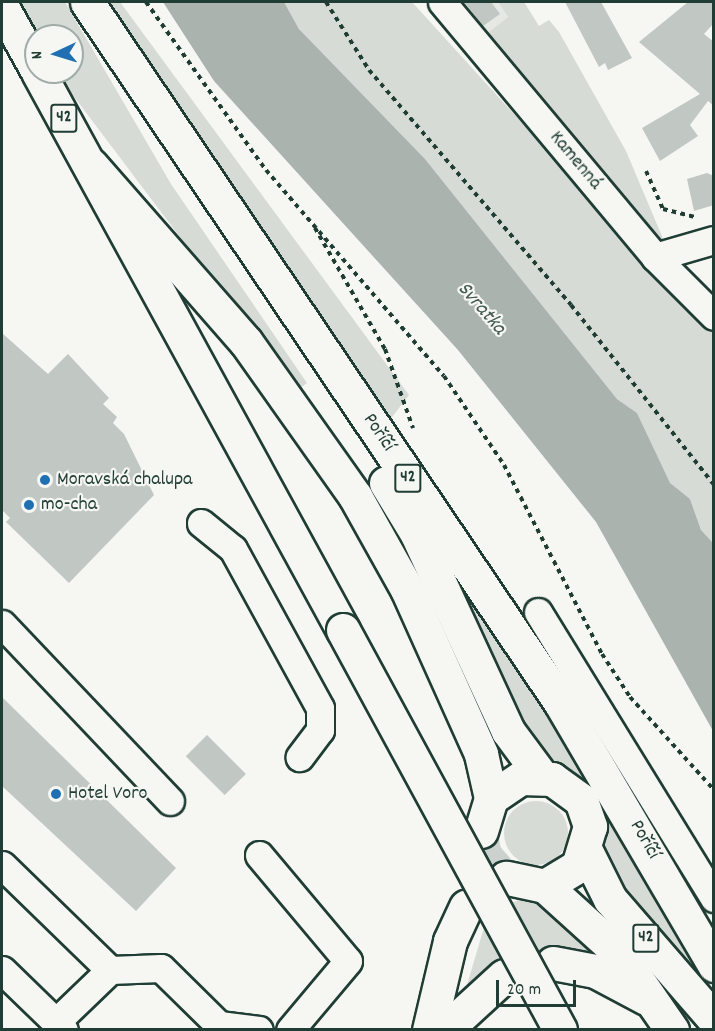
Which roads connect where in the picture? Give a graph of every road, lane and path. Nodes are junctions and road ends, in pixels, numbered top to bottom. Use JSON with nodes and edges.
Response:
{"nodes":[{"id":1,"x":87,"y":2,"type":"edge"},
{"id":2,"x":146,"y":2,"type":"edge"},
{"id":3,"x":326,"y":2,"type":"edge"},
{"id":4,"x":442,"y":2,"type":"edge"},
{"id":5,"x":2,"y":7,"type":"edge"},
{"id":6,"x":24,"y":46,"type":"edge"},
{"id":7,"x":45,"y":84,"type":"edge"},
{"id":8,"x":90,"y":165,"type":"junction"},
{"id":9,"x":646,"y":171,"type":"dead end"},
{"id":10,"x":705,"y":214,"type":"dead end"},
{"id":11,"x":310,"y":220,"type":"junction"},
{"id":12,"x":714,"y":240,"type":"edge"},
{"id":13,"x":655,"y":257,"type":"junction"},
{"id":14,"x":284,"y":296,"type":"junction"},
{"id":15,"x":714,"y":316,"type":"edge"},
{"id":16,"x":414,"y":431,"type":"dead end"},
{"id":17,"x":714,"y":485,"type":"edge"},
{"id":18,"x":201,"y":523,"type":"dead end"},
{"id":19,"x":538,"y":612,"type":"dead end"},
{"id":20,"x":2,"y":624,"type":"edge"},
{"id":21,"x":300,"y":757,"type":"dead end"},
{"id":22,"x":542,"y":777,"type":"junction"},
{"id":23,"x":714,"y":790,"type":"edge"},
{"id":24,"x":491,"y":798,"type":"junction"},
{"id":25,"x":170,"y":801,"type":"dead end"},
{"id":26,"x":481,"y":831,"type":"tunnel mouth"},
{"id":27,"x":586,"y":851,"type":"junction"},
{"id":28,"x":259,"y":855,"type":"dead end"},
{"id":29,"x":2,"y":866,"type":"edge"},
{"id":30,"x":506,"y":878,"type":"tunnel mouth"},
{"id":31,"x":545,"y":886,"type":"junction"},
{"id":32,"x":714,"y":898,"type":"edge"},
{"id":33,"x":466,"y":906,"type":"dead end"},
{"id":34,"x":553,"y":963,"type":"dead end"},
{"id":35,"x":714,"y":965,"type":"edge"},
{"id":36,"x":2,"y":970,"type":"edge"},
{"id":37,"x":110,"y":970,"type":"junction"},
{"id":38,"x":504,"y":976,"type":"dead end"},
{"id":39,"x":650,"y":1001,"type":"junction"},
{"id":40,"x":714,"y":1019,"type":"edge"},
{"id":41,"x":60,"y":1026,"type":"edge"},
{"id":42,"x":259,"y":1029,"type":"edge"},
{"id":43,"x":290,"y":1029,"type":"edge"},
{"id":44,"x":429,"y":1029,"type":"edge"},
{"id":45,"x":445,"y":1029,"type":"edge"},
{"id":46,"x":560,"y":1029,"type":"edge"},
{"id":47,"x":672,"y":1029,"type":"edge"}],
"edges":[{"from":1,"to":14,"type":"highway","name":"Poříčí","number":"42"},
{"from":2,"to":11,"type":"path"},
{"from":3,"to":17,"type":"path"},
{"from":4,"to":13,"type":"street","name":"Kamenná"},
{"from":5,"to":6,"type":"highway"},
{"from":7,"to":8,"type":"highway","number":"42"},
{"from":8,"to":24,"type":"highway","number":"42"},
{"from":8,"to":46,"type":"highway","number":"42","bridge":true},
{"from":9,"to":10,"type":"path"},
{"from":11,"to":16,"type":"path"},
{"from":11,"to":23,"type":"path"},
{"from":12,"to":13,"type":"street"},
{"from":13,"to":15,"type":"street","name":"Kamenná"},
{"from":14,"to":22,"type":"highway","number":"42"},
{"from":14,"to":35,"type":"highway","name":"Poříčí","number":"42"},
{"from":18,"to":21,"type":"street"},
{"from":19,"to":32,"type":"street"},
{"from":20,"to":25,"type":"street"},
{"from":22,"to":24,"type":"highway"},
{"from":22,"to":27,"type":"highway"},
{"from":24,"to":26,"type":"highway"},
{"from":27,"to":31,"type":"highway"},
{"from":27,"to":40,"type":"highway","number":"42"},
{"from":28,"to":43,"type":"street"},
{"from":29,"to":37,"type":"street"},
{"from":30,"to":31,"type":"highway"},
{"from":31,"to":39,"type":"highway","number":"42"},
{"from":33,"to":44,"type":"highway"},
{"from":34,"to":39,"type":"highway"},
{"from":36,"to":41,"type":"street"},
{"from":37,"to":41,"type":"street"},
{"from":37,"to":42,"type":"street"},
{"from":38,"to":45,"type":"highway"},
{"from":39,"to":47,"type":"highway","number":"42"}]}
